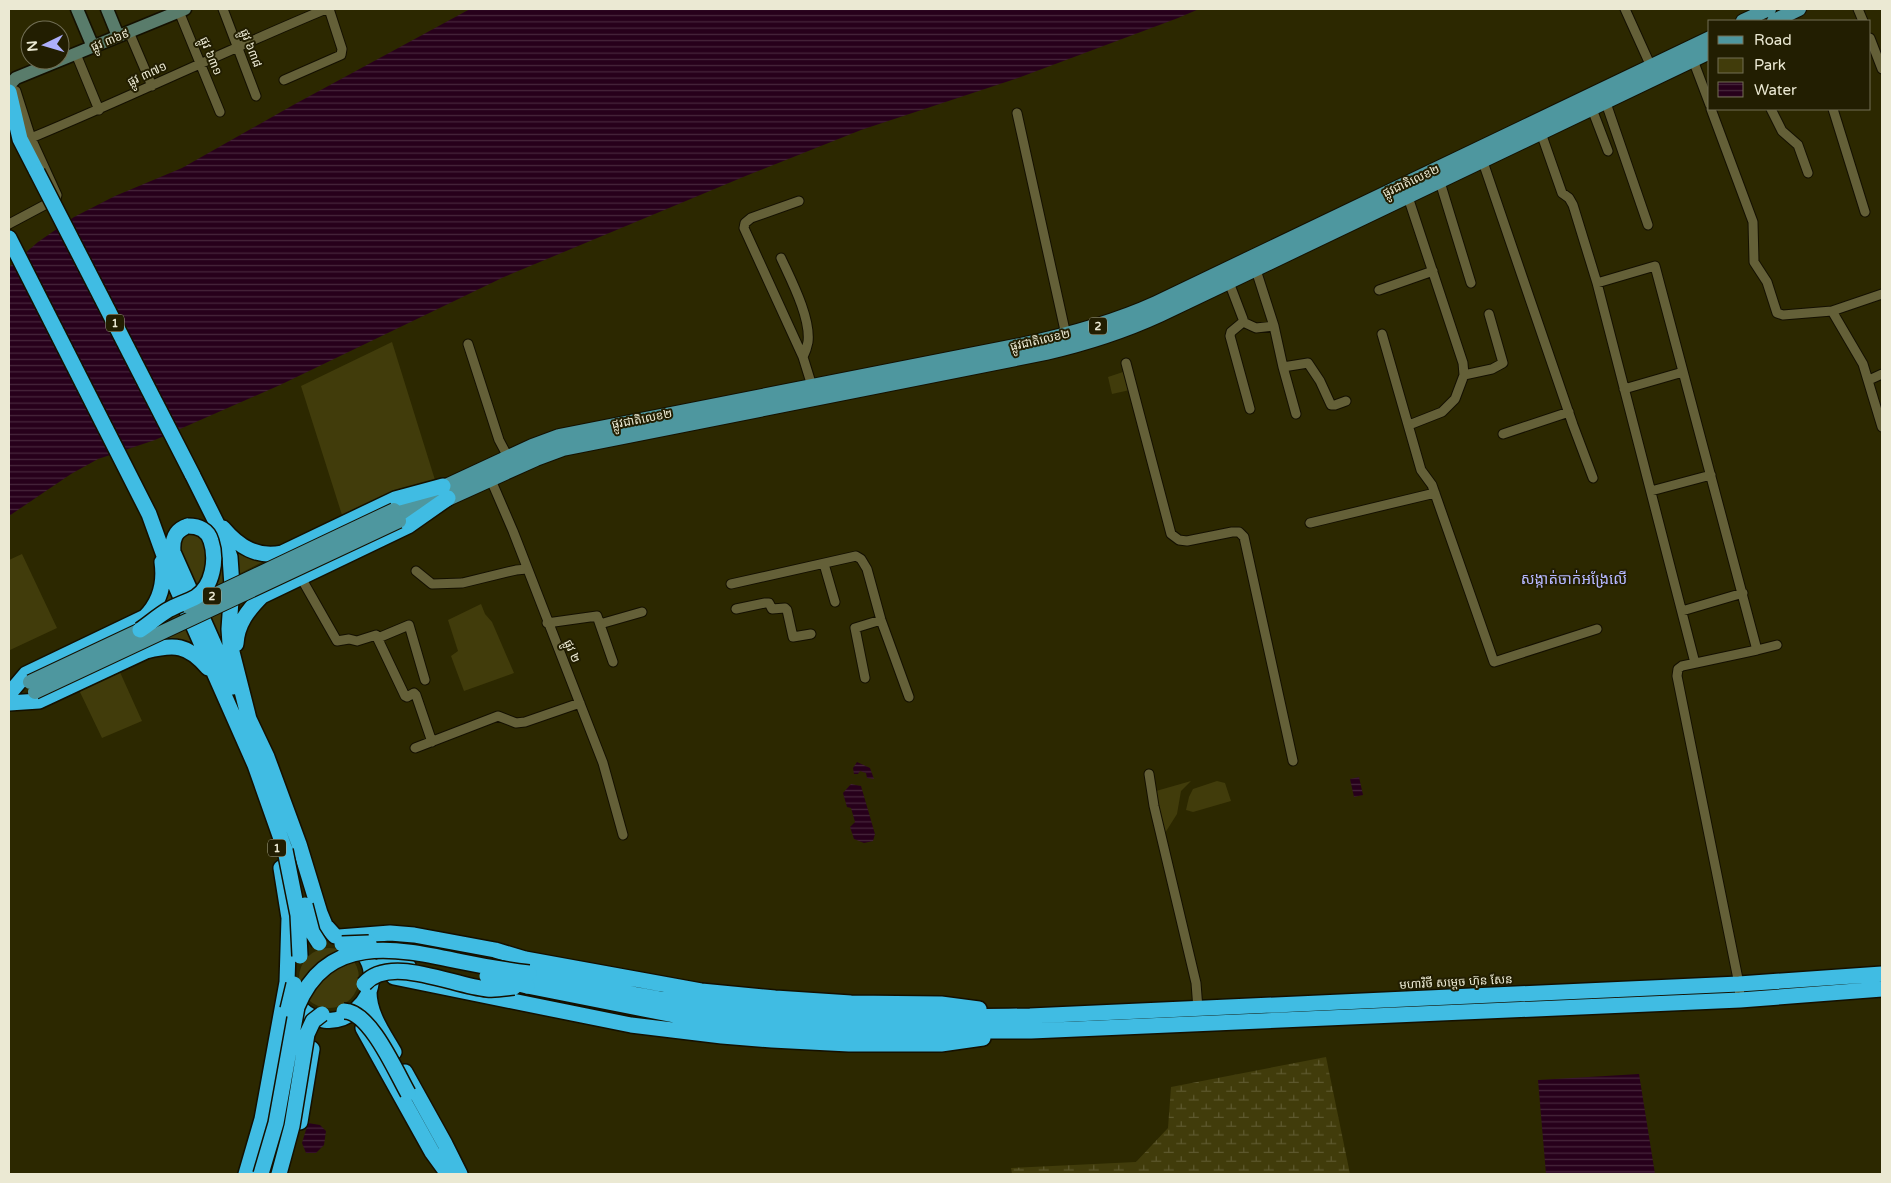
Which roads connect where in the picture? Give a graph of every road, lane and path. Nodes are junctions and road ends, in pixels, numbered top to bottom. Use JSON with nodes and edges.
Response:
{"nodes":[{"id":1,"x":77,"y":9,"type":"edge"},
{"id":2,"x":107,"y":9,"type":"edge"},
{"id":3,"x":223,"y":9,"type":"edge"},
{"id":4,"x":328,"y":9,"type":"edge"},
{"id":5,"x":1624,"y":9,"type":"edge"},
{"id":6,"x":1770,"y":9,"type":"edge"},
{"id":7,"x":1800,"y":9,"type":"edge"},
{"id":8,"x":181,"y":10,"type":"edge"},
{"id":9,"x":1782,"y":19,"type":"edge"},
{"id":10,"x":1745,"y":20,"type":"edge"},
{"id":11,"x":124,"y":34,"type":"junction"},
{"id":12,"x":1708,"y":39,"type":"edge"},
{"id":13,"x":1871,"y":40,"type":"edge"},
{"id":14,"x":237,"y":46,"type":"junction"},
{"id":15,"x":93,"y":47,"type":"junction"},
{"id":16,"x":1708,"y":53,"type":"edge"},
{"id":17,"x":76,"y":54,"type":"junction"},
{"id":18,"x":1693,"y":60,"type":"junction"},
{"id":19,"x":200,"y":63,"type":"junction"},
{"id":20,"x":1882,"y":68,"type":"edge"},
{"id":21,"x":1654,"y":72,"type":"junction"},
{"id":22,"x":284,"y":80,"type":"dead end"},
{"id":23,"x":9,"y":86,"type":"edge"},
{"id":24,"x":152,"y":86,"type":"junction"},
{"id":25,"x":9,"y":92,"type":"edge"},
{"id":26,"x":256,"y":96,"type":"dead end"},
{"id":27,"x":1708,"y":101,"type":"edge"},
{"id":28,"x":1606,"y":103,"type":"junction"},
{"id":29,"x":1592,"y":109,"type":"junction"},
{"id":30,"x":99,"y":110,"type":"junction"},
{"id":31,"x":1711,"y":110,"type":"edge"},
{"id":32,"x":1772,"y":110,"type":"edge"},
{"id":33,"x":1834,"y":110,"type":"edge"},
{"id":34,"x":220,"y":112,"type":"dead end"},
{"id":35,"x":1017,"y":113,"type":"dead end"},
{"id":36,"x":9,"y":127,"type":"edge"},
{"id":37,"x":1539,"y":127,"type":"junction"},
{"id":38,"x":26,"y":139,"type":"junction"},
{"id":39,"x":1608,"y":151,"type":"dead end"},
{"id":40,"x":1483,"y":162,"type":"junction"},
{"id":41,"x":1808,"y":173,"type":"dead end"},
{"id":42,"x":1440,"y":182,"type":"junction"},
{"id":43,"x":1406,"y":191,"type":"junction"},
{"id":44,"x":799,"y":201,"type":"dead end"},
{"id":45,"x":1865,"y":212,"type":"dead end"},
{"id":46,"x":9,"y":224,"type":"edge"},
{"id":47,"x":1648,"y":225,"type":"dead end"},
{"id":48,"x":9,"y":238,"type":"edge"},
{"id":49,"x":781,"y":258,"type":"dead end"},
{"id":50,"x":1256,"y":270,"type":"junction"},
{"id":51,"x":1433,"y":271,"type":"junction"},
{"id":52,"x":1227,"y":276,"type":"junction"},
{"id":53,"x":1597,"y":282,"type":"junction"},
{"id":54,"x":1471,"y":283,"type":"dead end"},
{"id":55,"x":1379,"y":290,"type":"dead end"},
{"id":56,"x":1882,"y":294,"type":"edge"},
{"id":57,"x":1832,"y":311,"type":"junction"},
{"id":58,"x":1489,"y":314,"type":"dead end"},
{"id":59,"x":1243,"y":322,"type":"junction"},
{"id":60,"x":1274,"y":326,"type":"junction"},
{"id":61,"x":1382,"y":334,"type":"dead end"},
{"id":62,"x":1066,"y":335,"type":"junction"},
{"id":63,"x":468,"y":344,"type":"dead end"},
{"id":64,"x":1021,"y":351,"type":"junction"},
{"id":65,"x":803,"y":357,"type":"junction"},
{"id":66,"x":1126,"y":363,"type":"dead end"},
{"id":67,"x":1283,"y":368,"type":"junction"},
{"id":68,"x":1683,"y":372,"type":"junction"},
{"id":69,"x":1882,"y":374,"type":"edge"},
{"id":70,"x":1464,"y":375,"type":"junction"},
{"id":71,"x":883,"y":379,"type":"junction"},
{"id":72,"x":1869,"y":380,"type":"junction"},
{"id":73,"x":812,"y":386,"type":"junction"},
{"id":74,"x":1624,"y":388,"type":"junction"},
{"id":75,"x":1346,"y":402,"type":"dead end"},
{"id":76,"x":1250,"y":409,"type":"dead end"},
{"id":77,"x":1569,"y":412,"type":"junction"},
{"id":78,"x":1296,"y":414,"type":"dead end"},
{"id":79,"x":1409,"y":425,"type":"junction"},
{"id":80,"x":1882,"y":427,"type":"edge"},
{"id":81,"x":1503,"y":434,"type":"dead end"},
{"id":82,"x":508,"y":457,"type":"junction"},
{"id":83,"x":1711,"y":475,"type":"junction"},
{"id":84,"x":1593,"y":478,"type":"dead end"},
{"id":85,"x":491,"y":480,"type":"junction"},
{"id":86,"x":1651,"y":491,"type":"junction"},
{"id":87,"x":446,"y":492,"type":"junction"},
{"id":88,"x":1435,"y":492,"type":"junction"},
{"id":89,"x":396,"y":516,"type":"junction"},
{"id":90,"x":214,"y":517,"type":"junction"},
{"id":91,"x":1310,"y":523,"type":"dead end"},
{"id":92,"x":158,"y":541,"type":"junction"},
{"id":93,"x":824,"y":564,"type":"junction"},
{"id":94,"x":527,"y":569,"type":"junction"},
{"id":95,"x":416,"y":571,"type":"dead end"},
{"id":96,"x":300,"y":576,"type":"junction"},
{"id":97,"x":731,"y":584,"type":"dead end"},
{"id":98,"x":1743,"y":593,"type":"junction"},
{"id":99,"x":835,"y":602,"type":"dead end"},
{"id":100,"x":736,"y":609,"type":"dead end"},
{"id":101,"x":1682,"y":611,"type":"junction"},
{"id":102,"x":642,"y":612,"type":"dead end"},
{"id":103,"x":881,"y":620,"type":"junction"},
{"id":104,"x":547,"y":623,"type":"junction"},
{"id":105,"x":600,"y":624,"type":"junction"},
{"id":106,"x":137,"y":626,"type":"junction"},
{"id":107,"x":1597,"y":629,"type":"dead end"},
{"id":108,"x":811,"y":634,"type":"dead end"},
{"id":109,"x":378,"y":638,"type":"junction"},
{"id":110,"x":1777,"y":645,"type":"dead end"},
{"id":111,"x":1757,"y":650,"type":"junction"},
{"id":112,"x":146,"y":651,"type":"junction"},
{"id":113,"x":613,"y":662,"type":"dead end"},
{"id":114,"x":1695,"y":663,"type":"junction"},
{"id":115,"x":238,"y":678,"type":"junction"},
{"id":116,"x":865,"y":678,"type":"dead end"},
{"id":117,"x":218,"y":680,"type":"junction"},
{"id":118,"x":425,"y":680,"type":"dead end"},
{"id":119,"x":32,"y":687,"type":"junction"},
{"id":120,"x":9,"y":694,"type":"edge"},
{"id":121,"x":909,"y":696,"type":"dead end"},
{"id":122,"x":9,"y":700,"type":"edge"},
{"id":123,"x":580,"y":703,"type":"junction"},
{"id":124,"x":247,"y":726,"type":"junction"},
{"id":125,"x":432,"y":742,"type":"junction"},
{"id":126,"x":415,"y":748,"type":"dead end"},
{"id":127,"x":1293,"y":761,"type":"dead end"},
{"id":128,"x":1149,"y":774,"type":"dead end"},
{"id":129,"x":623,"y":835,"type":"dead end"},
{"id":130,"x":288,"y":849,"type":"junction"},
{"id":131,"x":339,"y":939,"type":"junction"},
{"id":132,"x":319,"y":943,"type":"junction"},
{"id":133,"x":300,"y":956,"type":"junction"},
{"id":134,"x":1882,"y":974,"type":"edge"},
{"id":135,"x":290,"y":978,"type":"junction"},
{"id":136,"x":524,"y":982,"type":"junction"},
{"id":137,"x":369,"y":984,"type":"junction"},
{"id":138,"x":1882,"y":989,"type":"edge"},
{"id":139,"x":1739,"y":992,"type":"junction"},
{"id":140,"x":1198,"y":1009,"type":"junction"},
{"id":141,"x":674,"y":1015,"type":"junction"},
{"id":142,"x":334,"y":1016,"type":"junction"},
{"id":143,"x":906,"y":1024,"type":"junction"},
{"id":144,"x":1031,"y":1024,"type":"junction"},
{"id":145,"x":246,"y":1174,"type":"edge"},
{"id":146,"x":253,"y":1174,"type":"edge"},
{"id":147,"x":261,"y":1174,"type":"edge"},
{"id":148,"x":271,"y":1174,"type":"edge"},
{"id":149,"x":279,"y":1174,"type":"edge"},
{"id":150,"x":286,"y":1174,"type":"edge"},
{"id":151,"x":449,"y":1174,"type":"edge"},
{"id":152,"x":460,"y":1174,"type":"edge"}],
"edges":[{"from":1,"to":15,"type":"street"},
{"from":2,"to":11,"type":"street"},
{"from":3,"to":14,"type":"street","name":"ផ្លូវ ៦៣៨"},
{"from":4,"to":14,"type":"street","name":"ផ្លូវ ៣៧១"},
{"from":4,"to":22,"type":"street"},
{"from":5,"to":21,"type":"street"},
{"from":6,"to":10,"type":"main road"},
{"from":7,"to":9,"type":"main road"},
{"from":8,"to":11,"type":"street","name":"ផ្លូវ ៣៦៩"},
{"from":8,"to":19,"type":"street","name":"ផ្លូវ ៦៣១"},
{"from":11,"to":15,"type":"street","name":"ផ្លូវ ៣៦៩"},
{"from":11,"to":24,"type":"street"},
{"from":12,"to":21,"type":"main road","name":"ផ្លូវជាតិលេខ២","number":"2"},
{"from":13,"to":20,"type":"street"},
{"from":14,"to":19,"type":"street","name":"ផ្លូវ ៣៧១"},
{"from":14,"to":26,"type":"street","name":"ផ្លូវ ៦៣៨"},
{"from":15,"to":17,"type":"street","name":"ផ្លូវ ៣៦៩"},
{"from":16,"to":18,"type":"main road","name":"ផ្លូវជាតិលេខ២","number":"2"},
{"from":17,"to":23,"type":"street","name":"ផ្លូវ ៣៦៩"},
{"from":17,"to":30,"type":"street"},
{"from":18,"to":21,"type":"main road","name":"ផ្លូវជាតិលេខ២","number":"2"},
{"from":18,"to":27,"type":"street"},
{"from":19,"to":24,"type":"street","name":"ផ្លូវ ៣៧១"},
{"from":19,"to":34,"type":"street","name":"ផ្លូវ ៦៣១"},
{"from":21,"to":28,"type":"main road","name":"ផ្លូវជាតិលេខ២","number":"2"},
{"from":21,"to":37,"type":"main road","name":"ផ្លូវជាតិលេខ២","number":"2"},
{"from":23,"to":38,"type":"street"},
{"from":24,"to":30,"type":"street","name":"ផ្លូវ ៣៧១"},
{"from":25,"to":38,"type":"highway","number":"1"},
{"from":28,"to":29,"type":"main road","name":"ផ្លូវជាតិលេខ២","number":"2"},
{"from":28,"to":47,"type":"street"},
{"from":29,"to":37,"type":"main road","name":"ផ្លូវជាតិលេខ២","number":"2"},
{"from":29,"to":39,"type":"street"},
{"from":30,"to":38,"type":"street","name":"ផ្លូវ ៣៧១"},
{"from":31,"to":57,"type":"street"},
{"from":32,"to":41,"type":"street"},
{"from":33,"to":45,"type":"street"},
{"from":35,"to":62,"type":"street"},
{"from":36,"to":38,"type":"highway"},
{"from":37,"to":40,"type":"main road","name":"ផ្លូវជាតិលេខ២","number":"2"},
{"from":37,"to":43,"type":"main road","name":"ផ្លូវជាតិលេខ២","number":"2"},
{"from":37,"to":53,"type":"street"},
{"from":38,"to":46,"type":"street"},
{"from":38,"to":90,"type":"highway","number":"1","bridge":true},
{"from":40,"to":42,"type":"main road","name":"ផ្លូវជាតិលេខ២","number":"2"},
{"from":40,"to":77,"type":"street"},
{"from":42,"to":43,"type":"main road","name":"ផ្លូវជាតិលេខ២","number":"2"},
{"from":42,"to":54,"type":"street"},
{"from":43,"to":50,"type":"main road","name":"ផ្លូវជាតិលេខ២","number":"2"},
{"from":43,"to":51,"type":"street"},
{"from":43,"to":52,"type":"main road","name":"ផ្លូវជាតិលេខ២","number":"2"},
{"from":44,"to":65,"type":"street"},
{"from":48,"to":92,"type":"highway","number":"1"},
{"from":49,"to":65,"type":"street"},
{"from":50,"to":52,"type":"main road","name":"ផ្លូវជាតិលេខ២","number":"2"},
{"from":50,"to":60,"type":"street"},
{"from":51,"to":55,"type":"street"},
{"from":51,"to":70,"type":"street"},
{"from":52,"to":59,"type":"street"},
{"from":52,"to":62,"type":"main road","name":"ផ្លូវជាតិលេខ២","number":"2"},
{"from":52,"to":64,"type":"main road","name":"ផ្លូវជាតិលេខ២","number":"2"},
{"from":53,"to":68,"type":"street"},
{"from":53,"to":74,"type":"street"},
{"from":56,"to":57,"type":"street"},
{"from":57,"to":72,"type":"street"},
{"from":58,"to":70,"type":"street"},
{"from":59,"to":60,"type":"street"},
{"from":59,"to":76,"type":"street"},
{"from":60,"to":67,"type":"street"},
{"from":61,"to":79,"type":"street"},
{"from":62,"to":64,"type":"main road","name":"ផ្លូវជាតិលេខ២","number":"2"},
{"from":63,"to":82,"type":"street"},
{"from":64,"to":71,"type":"main road","name":"ផ្លូវជាតិលេខ២","number":"2"},
{"from":65,"to":73,"type":"street"},
{"from":66,"to":127,"type":"street"},
{"from":67,"to":75,"type":"street"},
{"from":67,"to":78,"type":"street"},
{"from":68,"to":74,"type":"street"},
{"from":68,"to":83,"type":"street"},
{"from":69,"to":72,"type":"street"},
{"from":70,"to":79,"type":"street"},
{"from":71,"to":73,"type":"main road","name":"ផ្លូវជាតិលេខ២","number":"2"},
{"from":71,"to":85,"type":"main road","name":"ផ្លូវជាតិលេខ២","number":"2"},
{"from":72,"to":80,"type":"street"},
{"from":73,"to":82,"type":"main road","name":"ផ្លូវជាតិលេខ២","number":"2"},
{"from":74,"to":86,"type":"street"},
{"from":77,"to":81,"type":"street"},
{"from":77,"to":84,"type":"street"},
{"from":79,"to":88,"type":"street"},
{"from":82,"to":87,"type":"main road","name":"ផ្លូវជាតិលេខ២","number":"2"},
{"from":83,"to":86,"type":"street"},
{"from":83,"to":98,"type":"street"},
{"from":85,"to":87,"type":"main road","name":"ផ្លូវជាតិលេខ២","number":"2"},
{"from":85,"to":94,"type":"street","name":"ផ្លូវ ២"},
{"from":86,"to":101,"type":"street"},
{"from":87,"to":89,"type":"main road","number":"2"},
{"from":87,"to":90,"type":"highway"},
{"from":87,"to":96,"type":"highway"},
{"from":88,"to":91,"type":"street"},
{"from":88,"to":107,"type":"street"},
{"from":89,"to":106,"type":"main road","number":"2","bridge":true},
{"from":89,"to":119,"type":"main road","number":"2","bridge":true},
{"from":90,"to":115,"type":"highway","number":"1"},
{"from":92,"to":106,"type":"highway"},
{"from":92,"to":117,"type":"highway","number":"1"},
{"from":93,"to":97,"type":"street"},
{"from":93,"to":99,"type":"street"},
{"from":93,"to":103,"type":"street"},
{"from":94,"to":95,"type":"street"},
{"from":94,"to":104,"type":"street","name":"ផ្លូវ ២"},
{"from":96,"to":109,"type":"street"},
{"from":96,"to":115,"type":"highway"},
{"from":98,"to":101,"type":"street"},
{"from":98,"to":111,"type":"street"},
{"from":100,"to":108,"type":"street"},
{"from":101,"to":114,"type":"street"},
{"from":102,"to":105,"type":"street"},
{"from":103,"to":116,"type":"street"},
{"from":103,"to":121,"type":"street"},
{"from":104,"to":105,"type":"street"},
{"from":104,"to":123,"type":"street","name":"ផ្លូវ ២"},
{"from":105,"to":113,"type":"street"},
{"from":106,"to":112,"type":"highway"},
{"from":106,"to":119,"type":"main road","number":"2","bridge":true},
{"from":106,"to":120,"type":"highway"},
{"from":106,"to":124,"type":"highway","bridge":true},
{"from":109,"to":118,"type":"street"},
{"from":109,"to":125,"type":"street"},
{"from":110,"to":111,"type":"street"},
{"from":111,"to":114,"type":"street"},
{"from":112,"to":117,"type":"highway"},
{"from":112,"to":122,"type":"highway"},
{"from":114,"to":139,"type":"street"},
{"from":115,"to":124,"type":"highway","number":"1"},
{"from":117,"to":124,"type":"highway","number":"1"},
{"from":119,"to":122,"type":"main road","number":"2"},
{"from":123,"to":125,"type":"street"},
{"from":123,"to":129,"type":"street","name":"ផ្លូវ ២"},
{"from":124,"to":130,"type":"highway"},
{"from":124,"to":131,"type":"highway","number":"1"},
{"from":124,"to":135,"type":"highway","number":"1"},
{"from":125,"to":126,"type":"street"},
{"from":128,"to":140,"type":"street"},
{"from":130,"to":132,"type":"highway","bridge":true},
{"from":130,"to":133,"type":"highway","bridge":true},
{"from":131,"to":132,"type":"highway"},
{"from":131,"to":135,"type":"highway"},
{"from":131,"to":136,"type":"highway","bridge":true},
{"from":131,"to":137,"type":"highway","bridge":true},
{"from":132,"to":133,"type":"highway"},
{"from":133,"to":135,"type":"highway"},
{"from":134,"to":139,"type":"highway","name":"មហាវិថី សម្តេច ហ៊ុន សែន"},
{"from":135,"to":142,"type":"highway","bridge":true},
{"from":135,"to":145,"type":"highway","number":"1"},
{"from":135,"to":146,"type":"highway","bridge":true},
{"from":136,"to":137,"type":"highway","bridge":true},
{"from":136,"to":141,"type":"highway"},
{"from":136,"to":143,"type":"highway"},
{"from":136,"to":147,"type":"highway","bridge":true},
{"from":136,"to":148,"type":"highway","bridge":true},
{"from":137,"to":142,"type":"highway"},
{"from":137,"to":152,"type":"highway"},
{"from":138,"to":139,"type":"highway","name":"មហាវិថី សម្តេច ហ៊ុន សែន"},
{"from":139,"to":140,"type":"highway","name":"មហាវិថី សម្តេច ហ៊ុន សែន"},
{"from":139,"to":144,"type":"highway","name":"មហាវិថី សម្តេច ហ៊ុន សែន"},
{"from":140,"to":144,"type":"highway","name":"មហាវិថី សម្តេច ហ៊ុន សែន"},
{"from":141,"to":143,"type":"highway"},
{"from":141,"to":143,"type":"highway"},
{"from":142,"to":149,"type":"highway","bridge":true},
{"from":142,"to":150,"type":"highway"},
{"from":142,"to":151,"type":"highway"},
{"from":142,"to":151,"type":"highway","bridge":true},
{"from":143,"to":144,"type":"highway"},
{"from":143,"to":144,"type":"highway"}]}
